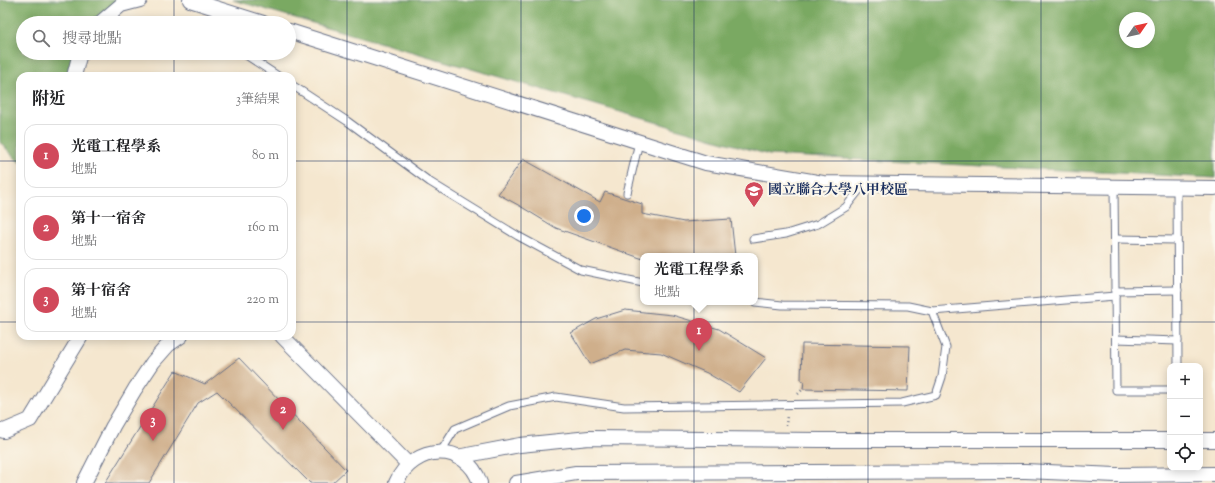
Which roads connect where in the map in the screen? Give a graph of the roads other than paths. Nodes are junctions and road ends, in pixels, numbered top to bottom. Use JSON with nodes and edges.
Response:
{"nodes":[{"id":1,"x":140,"y":0,"type":"edge"},
{"id":2,"x":190,"y":0,"type":"edge"},
{"id":3,"x":213,"y":7,"type":"junction"},
{"id":4,"x":108,"y":16,"type":"edge"},
{"id":5,"x":216,"y":16,"type":"edge"},
{"id":6,"x":241,"y":16,"type":"edge"},
{"id":7,"x":296,"y":33,"type":"edge"},
{"id":8,"x":78,"y":60,"type":"edge"},
{"id":9,"x":254,"y":60,"type":"edge"},
{"id":10,"x":75,"y":72,"type":"edge"},
{"id":11,"x":272,"y":72,"type":"edge"},
{"id":12,"x":296,"y":88,"type":"edge"},
{"id":13,"x":639,"y":142,"type":"junction"},
{"id":14,"x":864,"y":184,"type":"junction"},
{"id":15,"x":1114,"y":187,"type":"junction"},
{"id":16,"x":1177,"y":188,"type":"junction"},
{"id":17,"x":1215,"y":188,"type":"edge"},
{"id":18,"x":627,"y":193,"type":"dead end"},
{"id":19,"x":753,"y":239,"type":"dead end"},
{"id":20,"x":1115,"y":239,"type":"junction"},
{"id":21,"x":1178,"y":240,"type":"junction"},
{"id":22,"x":640,"y":282,"type":"edge"},
{"id":23,"x":1178,"y":290,"type":"junction"},
{"id":24,"x":1115,"y":293,"type":"junction"},
{"id":25,"x":758,"y":302,"type":"edge"},
{"id":26,"x":932,"y":311,"type":"junction"},
{"id":27,"x":1116,"y":339,"type":"junction"},
{"id":28,"x":79,"y":340,"type":"edge"},
{"id":29,"x":175,"y":340,"type":"edge"},
{"id":30,"x":286,"y":340,"type":"edge"},
{"id":31,"x":1178,"y":341,"type":"junction"},
{"id":32,"x":1178,"y":363,"type":"edge"},
{"id":33,"x":1167,"y":390,"type":"edge"},
{"id":34,"x":0,"y":430,"type":"edge"},
{"id":35,"x":1167,"y":440,"type":"edge"},
{"id":36,"x":1203,"y":440,"type":"edge"},
{"id":37,"x":1215,"y":440,"type":"edge"},
{"id":38,"x":440,"y":453,"type":"junction"},
{"id":39,"x":457,"y":457,"type":"junction"},
{"id":40,"x":408,"y":464,"type":"junction"},
{"id":41,"x":1215,"y":474,"type":"edge"},
{"id":42,"x":1116,"y":479,"type":"edge"},
{"id":43,"x":84,"y":483,"type":"edge"},
{"id":44,"x":396,"y":483,"type":"edge"},
{"id":45,"x":480,"y":483,"type":"edge"},
{"id":46,"x":516,"y":483,"type":"edge"}],
"edges":[{"from":1,"to":4,"type":"street"},
{"from":2,"to":3,"type":"street"},
{"from":3,"to":5,"type":"lane"},
{"from":3,"to":6,"type":"street"},
{"from":7,"to":13,"type":"street"},
{"from":8,"to":10,"type":"street"},
{"from":9,"to":11,"type":"lane"},
{"from":12,"to":22,"type":"lane"},
{"from":13,"to":14,"type":"street"},
{"from":13,"to":18,"type":"lane"},
{"from":14,"to":15,"type":"street"},
{"from":14,"to":19,"type":"lane"},
{"from":15,"to":16,"type":"street"},
{"from":15,"to":20,"type":"lane"},
{"from":16,"to":17,"type":"street"},
{"from":16,"to":21,"type":"lane"},
{"from":20,"to":21,"type":"lane"},
{"from":20,"to":24,"type":"lane"},
{"from":21,"to":23,"type":"lane"},
{"from":23,"to":24,"type":"lane"},
{"from":23,"to":31,"type":"lane"},
{"from":24,"to":26,"type":"lane"},
{"from":24,"to":27,"type":"lane"},
{"from":25,"to":26,"type":"lane"},
{"from":26,"to":38,"type":"lane"},
{"from":27,"to":31,"type":"lane"},
{"from":27,"to":33,"type":"lane"},
{"from":28,"to":34,"type":"street"},
{"from":29,"to":43,"type":"street"},
{"from":30,"to":40,"type":"street"},
{"from":31,"to":32,"type":"lane"},
{"from":35,"to":39,"type":"street"},
{"from":36,"to":37,"type":"street"},
{"from":38,"to":39,"type":"street"},
{"from":38,"to":40,"type":"street"},
{"from":39,"to":45,"type":"street"},
{"from":40,"to":44,"type":"street"},
{"from":41,"to":42,"type":"street"},
{"from":42,"to":46,"type":"street"}]}
